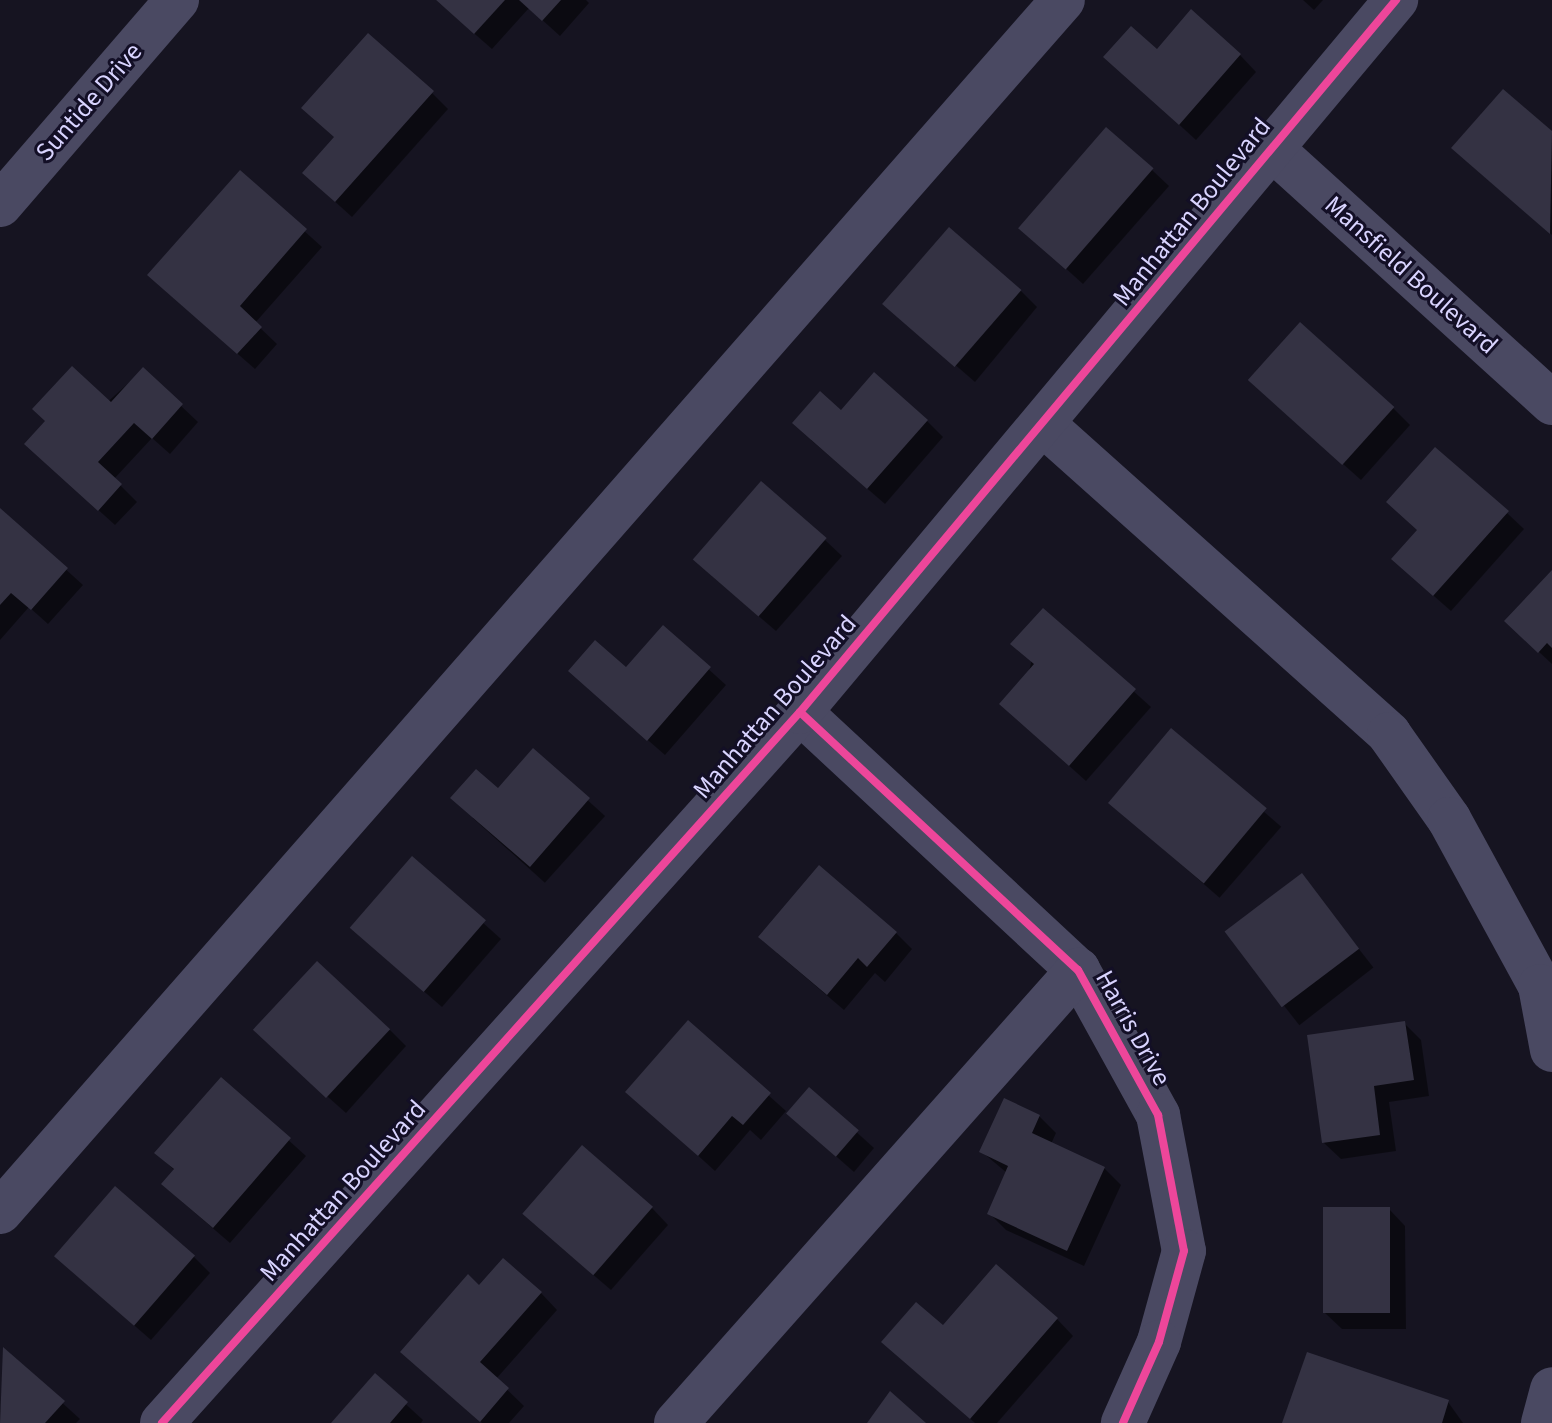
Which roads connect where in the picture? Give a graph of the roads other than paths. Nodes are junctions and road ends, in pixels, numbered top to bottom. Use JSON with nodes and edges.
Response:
{"nodes":[{"id":1,"x":177,"y":0,"type":"edge"},
{"id":2,"x":1063,"y":0,"type":"edge"},
{"id":3,"x":1396,"y":0,"type":"edge"},
{"id":4,"x":1270,"y":147,"type":"junction"},
{"id":5,"x":0,"y":205,"type":"edge"},
{"id":6,"x":1552,"y":403,"type":"edge"},
{"id":7,"x":1044,"y":425,"type":"junction"},
{"id":8,"x":800,"y":712,"type":"junction"},
{"id":9,"x":1078,"y":970,"type":"junction"},
{"id":10,"x":1552,"y":1050,"type":"edge"},
{"id":11,"x":0,"y":1212,"type":"edge"},
{"id":12,"x":1552,"y":1389,"type":"edge"},
{"id":13,"x":162,"y":1423,"type":"edge"},
{"id":14,"x":676,"y":1423,"type":"edge"},
{"id":15,"x":1123,"y":1423,"type":"edge"},
{"id":16,"x":1543,"y":1423,"type":"edge"}],
"edges":[{"from":1,"to":5,"type":"street","name":"Suntide Drive"},
{"from":2,"to":11,"type":"street"},
{"from":3,"to":4,"type":"street","name":"Manhattan Boulevard"},
{"from":4,"to":6,"type":"street","name":"Mansfield Boulevard"},
{"from":4,"to":7,"type":"street","name":"Manhattan Boulevard"},
{"from":7,"to":8,"type":"street","name":"Manhattan Boulevard"},
{"from":7,"to":10,"type":"street"},
{"from":8,"to":9,"type":"street","name":"Harris Drive"},
{"from":8,"to":13,"type":"street","name":"Manhattan Boulevard"},
{"from":9,"to":14,"type":"street"},
{"from":9,"to":15,"type":"street","name":"Harris Drive"},
{"from":12,"to":16,"type":"street"}]}
